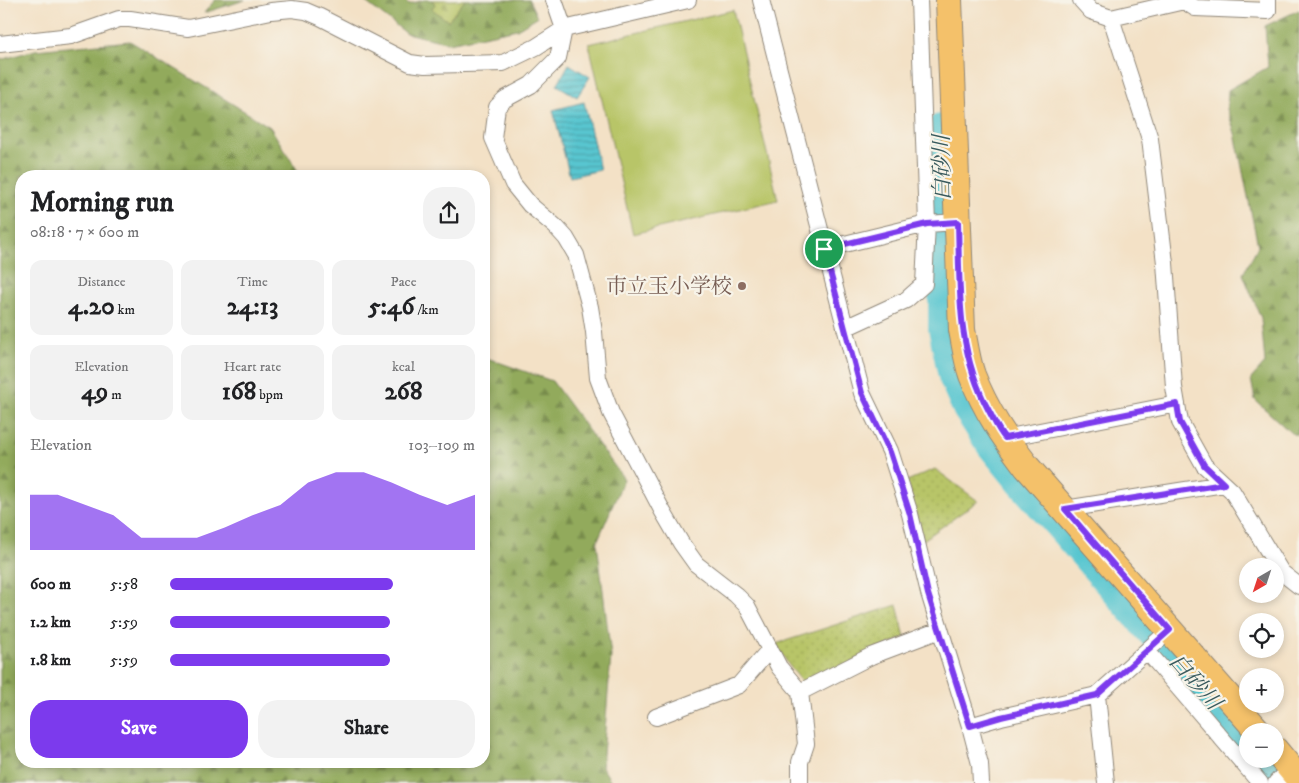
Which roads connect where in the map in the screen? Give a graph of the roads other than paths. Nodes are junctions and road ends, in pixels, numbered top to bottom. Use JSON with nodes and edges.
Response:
{"nodes":[{"id":1,"x":554,"y":0,"type":"edge"},
{"id":2,"x":688,"y":0,"type":"edge"},
{"id":3,"x":761,"y":0,"type":"edge"},
{"id":4,"x":919,"y":0,"type":"edge"},
{"id":5,"x":949,"y":0,"type":"edge"},
{"id":6,"x":1081,"y":0,"type":"edge"},
{"id":7,"x":1268,"y":0,"type":"edge"},
{"id":8,"x":1111,"y":18,"type":"junction"},
{"id":9,"x":564,"y":29,"type":"junction"},
{"id":10,"x":0,"y":44,"type":"edge"},
{"id":11,"x":942,"y":223,"type":"junction"},
{"id":12,"x":824,"y":249,"type":"junction"},
{"id":13,"x":845,"y":328,"type":"junction"},
{"id":14,"x":1177,"y":404,"type":"junction"},
{"id":15,"x":1005,"y":438,"type":"junction"},
{"id":16,"x":1224,"y":484,"type":"junction"},
{"id":17,"x":1065,"y":509,"type":"junction"},
{"id":18,"x":1299,"y":586,"type":"edge"},
{"id":19,"x":940,"y":630,"type":"junction"},
{"id":20,"x":1158,"y":641,"type":"junction"},
{"id":21,"x":770,"y":649,"type":"junction"},
{"id":22,"x":800,"y":692,"type":"junction"},
{"id":23,"x":1097,"y":695,"type":"junction"},
{"id":24,"x":656,"y":717,"type":"dead end"},
{"id":25,"x":1249,"y":723,"type":"edge"},
{"id":26,"x":970,"y":726,"type":"junction"},
{"id":27,"x":800,"y":783,"type":"edge"},
{"id":28,"x":981,"y":783,"type":"edge"},
{"id":29,"x":1106,"y":783,"type":"edge"},
{"id":30,"x":1260,"y":783,"type":"edge"}],
"edges":[{"from":1,"to":9,"type":"street"},
{"from":2,"to":9,"type":"street"},
{"from":3,"to":12,"type":"street"},
{"from":4,"to":11,"type":"street"},
{"from":5,"to":11,"type":"main road"},
{"from":6,"to":8,"type":"street"},
{"from":7,"to":8,"type":"street"},
{"from":8,"to":14,"type":"street"},
{"from":9,"to":10,"type":"street"},
{"from":9,"to":21,"type":"street"},
{"from":11,"to":12,"type":"street"},
{"from":11,"to":13,"type":"street"},
{"from":11,"to":15,"type":"main road"},
{"from":12,"to":13,"type":"street"},
{"from":13,"to":19,"type":"street"},
{"from":14,"to":15,"type":"street"},
{"from":14,"to":16,"type":"street"},
{"from":15,"to":17,"type":"main road"},
{"from":16,"to":17,"type":"street"},
{"from":16,"to":18,"type":"street"},
{"from":17,"to":20,"type":"main road"},
{"from":19,"to":22,"type":"street"},
{"from":19,"to":26,"type":"street"},
{"from":20,"to":23,"type":"street"},
{"from":20,"to":25,"type":"main road"},
{"from":20,"to":30,"type":"street"},
{"from":21,"to":22,"type":"street"},
{"from":21,"to":24,"type":"street"},
{"from":22,"to":27,"type":"street"},
{"from":23,"to":26,"type":"street"},
{"from":23,"to":29,"type":"street"},
{"from":26,"to":28,"type":"street"}]}
